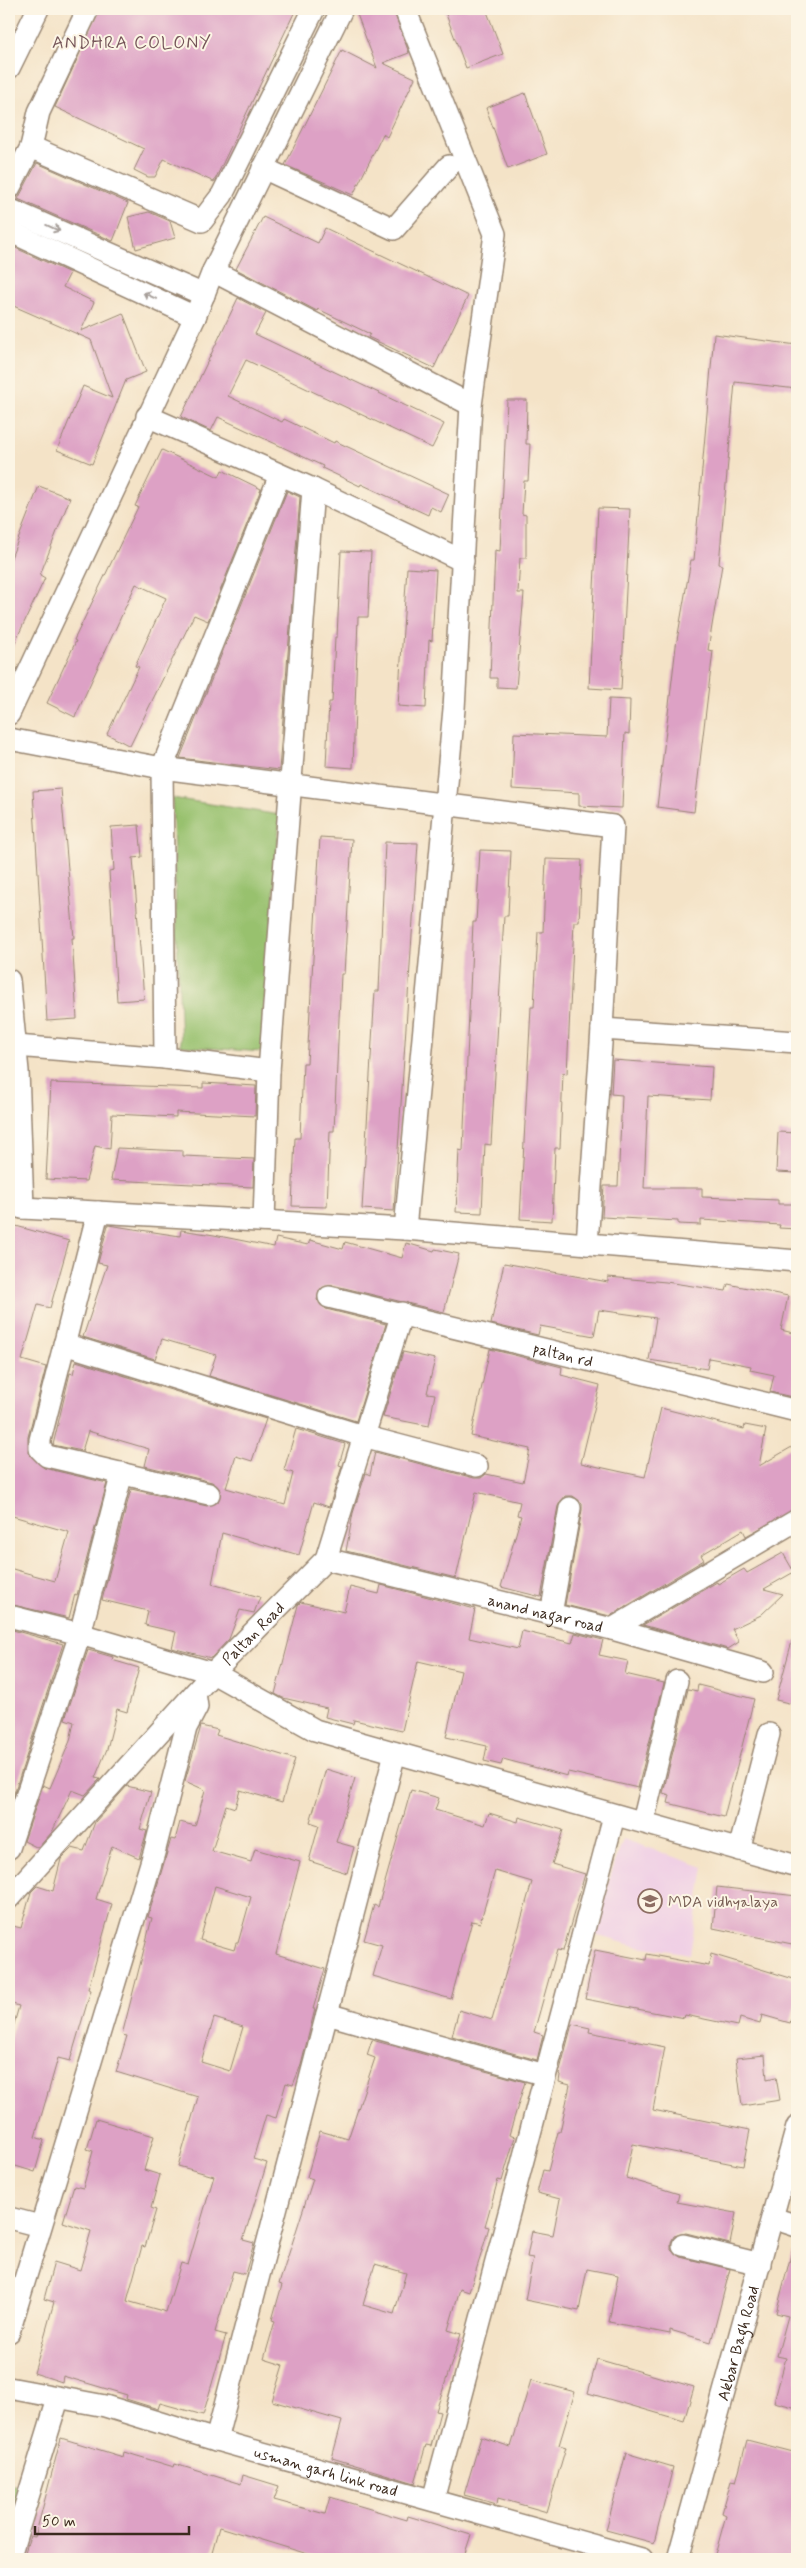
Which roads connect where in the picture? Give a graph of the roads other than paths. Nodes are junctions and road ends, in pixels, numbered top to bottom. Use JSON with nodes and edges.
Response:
{"nodes":[{"id":1,"x":38,"y":9,"type":"edge"},
{"id":2,"x":88,"y":9,"type":"edge"},
{"id":3,"x":314,"y":9,"type":"edge"},
{"id":4,"x":342,"y":9,"type":"edge"},
{"id":5,"x":405,"y":9,"type":"edge"},
{"id":6,"x":9,"y":68,"type":"edge"},
{"id":7,"x":31,"y":147,"type":"junction"},
{"id":8,"x":449,"y":166,"type":"dead end"},
{"id":9,"x":263,"y":168,"type":"junction"},
{"id":10,"x":9,"y":189,"type":"edge"},
{"id":11,"x":9,"y":209,"type":"edge"},
{"id":12,"x":9,"y":231,"type":"edge"},
{"id":13,"x":213,"y":271,"type":"junction"},
{"id":14,"x":204,"y":295,"type":"junction"},
{"id":15,"x":195,"y":317,"type":"junction"},
{"id":16,"x":471,"y":404,"type":"junction"},
{"id":17,"x":146,"y":416,"type":"junction"},
{"id":18,"x":280,"y":475,"type":"junction"},
{"id":19,"x":313,"y":489,"type":"junction"},
{"id":20,"x":463,"y":561,"type":"junction"},
{"id":21,"x":9,"y":714,"type":"edge"},
{"id":22,"x":9,"y":740,"type":"edge"},
{"id":23,"x":162,"y":768,"type":"junction"},
{"id":24,"x":291,"y":787,"type":"junction"},
{"id":25,"x":444,"y":806,"type":"junction"},
{"id":26,"x":9,"y":980,"type":"edge"},
{"id":27,"x":602,"y":1029,"type":"junction"},
{"id":28,"x":797,"y":1042,"type":"edge"},
{"id":29,"x":16,"y":1046,"type":"junction"},
{"id":30,"x":165,"y":1058,"type":"junction"},
{"id":31,"x":13,"y":1070,"type":"edge"},
{"id":32,"x":269,"y":1070,"type":"junction"},
{"id":33,"x":16,"y":1206,"type":"edge"},
{"id":34,"x":98,"y":1212,"type":"junction"},
{"id":35,"x":264,"y":1221,"type":"junction"},
{"id":36,"x":406,"y":1229,"type":"junction"},
{"id":37,"x":586,"y":1244,"type":"junction"},
{"id":38,"x":797,"y":1261,"type":"edge"},
{"id":39,"x":329,"y":1297,"type":"dead end"},
{"id":40,"x":402,"y":1313,"type":"junction"},
{"id":41,"x":64,"y":1344,"type":"junction"},
{"id":42,"x":797,"y":1411,"type":"edge"},
{"id":43,"x":363,"y":1436,"type":"junction"},
{"id":44,"x":477,"y":1466,"type":"dead end"},
{"id":45,"x":122,"y":1473,"type":"junction"},
{"id":46,"x":209,"y":1494,"type":"dead end"},
{"id":47,"x":570,"y":1508,"type":"dead end"},
{"id":48,"x":797,"y":1520,"type":"edge"},
{"id":49,"x":326,"y":1559,"type":"junction"},
{"id":50,"x":551,"y":1614,"type":"junction"},
{"id":51,"x":9,"y":1616,"type":"edge"},
{"id":52,"x":612,"y":1629,"type":"junction"},
{"id":53,"x":80,"y":1634,"type":"junction"},
{"id":54,"x":764,"y":1672,"type":"dead end"},
{"id":55,"x":213,"y":1673,"type":"junction"},
{"id":56,"x":677,"y":1681,"type":"dead end"},
{"id":57,"x":195,"y":1692,"type":"junction"},
{"id":58,"x":769,"y":1734,"type":"dead end"},
{"id":59,"x":395,"y":1753,"type":"junction"},
{"id":60,"x":614,"y":1816,"type":"junction"},
{"id":61,"x":642,"y":1822,"type":"junction"},
{"id":62,"x":9,"y":1848,"type":"edge"},
{"id":63,"x":739,"y":1850,"type":"junction"},
{"id":64,"x":9,"y":1858,"type":"edge"},
{"id":65,"x":797,"y":1866,"type":"edge"},
{"id":66,"x":36,"y":1867,"type":"junction"},
{"id":67,"x":9,"y":1898,"type":"edge"},
{"id":68,"x":327,"y":2014,"type":"junction"},
{"id":69,"x":545,"y":2076,"type":"junction"},
{"id":70,"x":797,"y":2127,"type":"edge"},
{"id":71,"x":9,"y":2218,"type":"edge"},
{"id":72,"x":773,"y":2218,"type":"junction"},
{"id":73,"x":40,"y":2226,"type":"junction"},
{"id":74,"x":797,"y":2226,"type":"edge"},
{"id":75,"x":683,"y":2246,"type":"dead end"},
{"id":76,"x":760,"y":2264,"type":"junction"},
{"id":77,"x":9,"y":2332,"type":"edge"},
{"id":78,"x":9,"y":2388,"type":"edge"},
{"id":79,"x":58,"y":2399,"type":"junction"},
{"id":80,"x":216,"y":2440,"type":"junction"},
{"id":81,"x":433,"y":2500,"type":"junction"},
{"id":82,"x":9,"y":2559,"type":"edge"},
{"id":83,"x":642,"y":2559,"type":"edge"},
{"id":84,"x":678,"y":2559,"type":"edge"}],
"edges":[{"from":1,"to":6,"type":"street"},
{"from":2,"to":7,"type":"street"},
{"from":3,"to":7,"type":"street"},
{"from":4,"to":9,"type":"street"},
{"from":5,"to":16,"type":"street"},
{"from":7,"to":10,"type":"street"},
{"from":8,"to":9,"type":"street"},
{"from":9,"to":13,"type":"street"},
{"from":11,"to":14,"type":"street","one_way":true},
{"from":15,"to":12,"type":"street","one_way":true},
{"from":13,"to":14,"type":"street"},
{"from":13,"to":16,"type":"street"},
{"from":14,"to":15,"type":"street"},
{"from":15,"to":17,"type":"street"},
{"from":16,"to":20,"type":"street"},
{"from":17,"to":18,"type":"street"},
{"from":17,"to":21,"type":"street"},
{"from":18,"to":19,"type":"street"},
{"from":18,"to":23,"type":"street"},
{"from":19,"to":20,"type":"street"},
{"from":19,"to":24,"type":"street"},
{"from":20,"to":25,"type":"street"},
{"from":22,"to":23,"type":"street"},
{"from":23,"to":24,"type":"street"},
{"from":23,"to":30,"type":"street"},
{"from":24,"to":25,"type":"street"},
{"from":24,"to":32,"type":"street"},
{"from":25,"to":27,"type":"street"},
{"from":25,"to":36,"type":"street"},
{"from":26,"to":29,"type":"street"},
{"from":27,"to":28,"type":"street"},
{"from":27,"to":37,"type":"street"},
{"from":29,"to":30,"type":"street"},
{"from":29,"to":31,"type":"street"},
{"from":30,"to":32,"type":"street"},
{"from":31,"to":33,"type":"street"},
{"from":32,"to":35,"type":"street"},
{"from":33,"to":34,"type":"street"},
{"from":34,"to":35,"type":"street"},
{"from":34,"to":41,"type":"street"},
{"from":35,"to":36,"type":"street"},
{"from":36,"to":37,"type":"street"},
{"from":37,"to":38,"type":"street"},
{"from":39,"to":40,"type":"street","name":"paltan rd"},
{"from":40,"to":42,"type":"street","name":"paltan rd"},
{"from":40,"to":43,"type":"street","name":"Paltan Road"},
{"from":41,"to":43,"type":"street"},
{"from":41,"to":45,"type":"street"},
{"from":43,"to":44,"type":"street"},
{"from":43,"to":49,"type":"street","name":"Paltan Road"},
{"from":45,"to":46,"type":"street"},
{"from":45,"to":53,"type":"street"},
{"from":47,"to":50,"type":"street"},
{"from":48,"to":52,"type":"street"},
{"from":49,"to":50,"type":"street","name":"anand nagar road"},
{"from":49,"to":55,"type":"street","name":"Paltan Road"},
{"from":50,"to":52,"type":"street","name":"anand nagar road"},
{"from":51,"to":53,"type":"street"},
{"from":52,"to":54,"type":"street","name":"anand nagar road"},
{"from":53,"to":55,"type":"street"},
{"from":53,"to":62,"type":"street"},
{"from":55,"to":57,"type":"street","name":"Paltan Road"},
{"from":55,"to":59,"type":"street"},
{"from":56,"to":61,"type":"street"},
{"from":57,"to":66,"type":"street","name":"Paltan Road"},
{"from":57,"to":73,"type":"street"},
{"from":58,"to":63,"type":"street"},
{"from":59,"to":60,"type":"street"},
{"from":59,"to":68,"type":"street"},
{"from":60,"to":61,"type":"street"},
{"from":60,"to":69,"type":"street"},
{"from":61,"to":63,"type":"street"},
{"from":63,"to":65,"type":"street"},
{"from":64,"to":66,"type":"street"},
{"from":66,"to":67,"type":"street","name":"Paltan Road"},
{"from":68,"to":69,"type":"street"},
{"from":68,"to":80,"type":"street"},
{"from":69,"to":81,"type":"street"},
{"from":70,"to":72,"type":"street","name":"Akbar Bagh Road"},
{"from":71,"to":73,"type":"street"},
{"from":72,"to":74,"type":"street"},
{"from":72,"to":76,"type":"street","name":"Akbar Bagh Road"},
{"from":73,"to":77,"type":"street"},
{"from":75,"to":76,"type":"street"},
{"from":76,"to":84,"type":"street","name":"Akbar Bagh Road"},
{"from":78,"to":79,"type":"street","name":"usman garh link road"},
{"from":79,"to":80,"type":"street","name":"usman garh link road"},
{"from":79,"to":82,"type":"street"},
{"from":80,"to":81,"type":"street","name":"usman garh link road"},
{"from":81,"to":83,"type":"street","name":"usman garh link road"}]}
